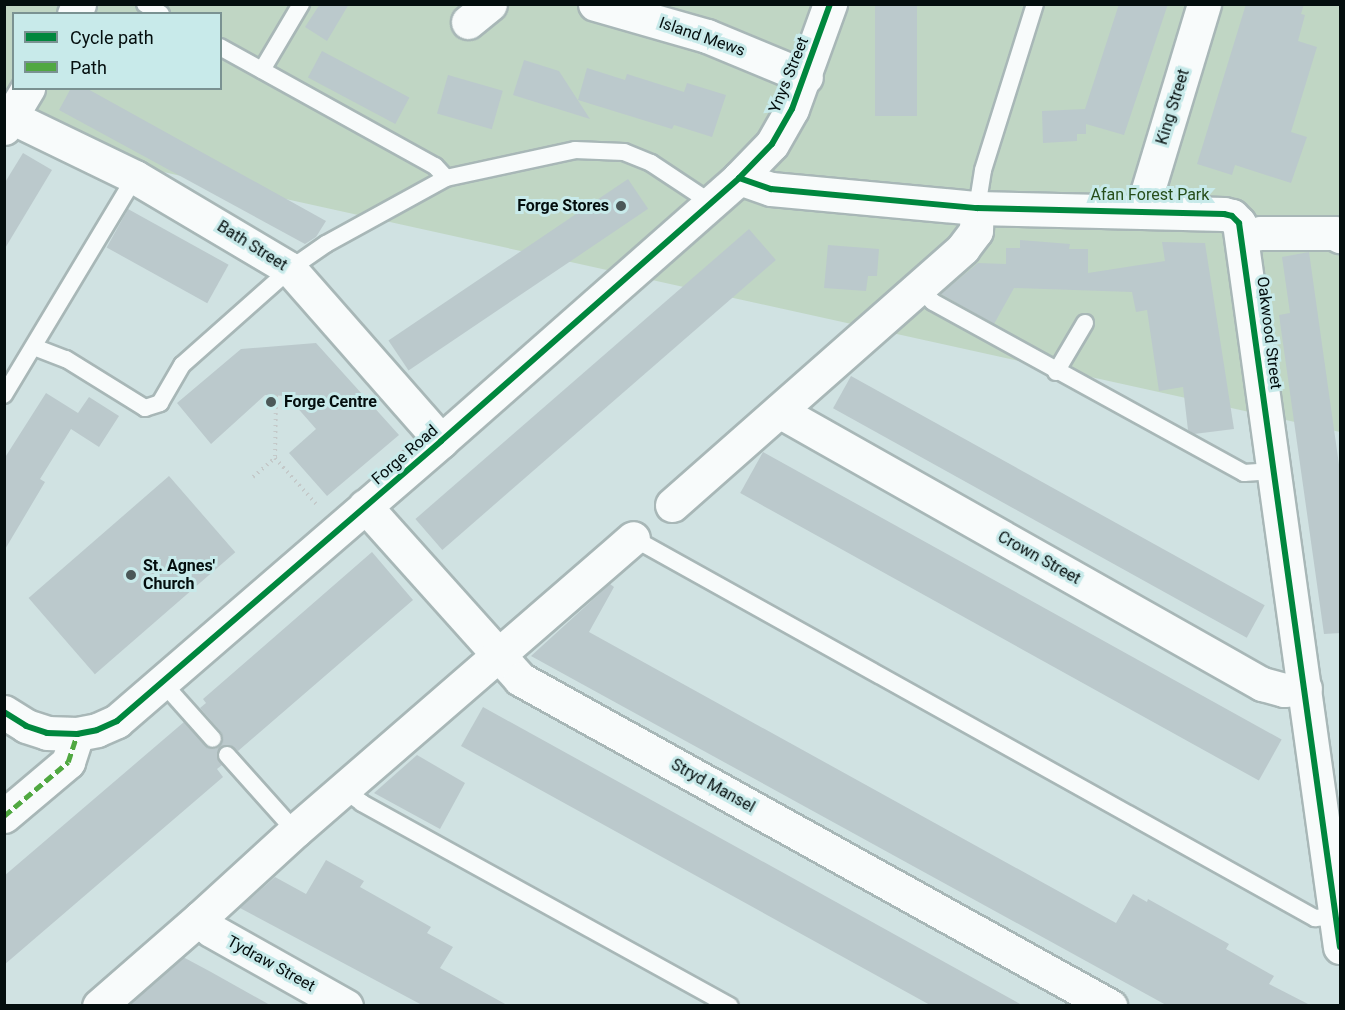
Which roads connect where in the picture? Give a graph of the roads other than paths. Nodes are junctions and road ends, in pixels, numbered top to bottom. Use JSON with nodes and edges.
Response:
{"nodes":[{"id":1,"x":145,"y":4,"type":"edge"},
{"id":2,"x":301,"y":4,"type":"edge"},
{"id":3,"x":595,"y":4,"type":"edge"},
{"id":4,"x":830,"y":4,"type":"edge"},
{"id":5,"x":1035,"y":4,"type":"edge"},
{"id":6,"x":1204,"y":4,"type":"edge"},
{"id":7,"x":158,"y":12,"type":"edge"},
{"id":8,"x":222,"y":48,"type":"edge"},
{"id":9,"x":262,"y":70,"type":"junction"},
{"id":10,"x":806,"y":76,"type":"junction"},
{"id":11,"x":27,"y":90,"type":"edge"},
{"id":12,"x":8,"y":123,"type":"edge"},
{"id":13,"x":135,"y":177,"type":"junction"},
{"id":14,"x":446,"y":178,"type":"junction"},
{"id":15,"x":739,"y":178,"type":"junction"},
{"id":16,"x":713,"y":204,"type":"junction"},
{"id":17,"x":977,"y":208,"type":"junction"},
{"id":18,"x":1146,"y":210,"type":"junction"},
{"id":19,"x":1242,"y":236,"type":"junction"},
{"id":20,"x":1341,"y":236,"type":"edge"},
{"id":21,"x":290,"y":269,"type":"junction"},
{"id":22,"x":918,"y":287,"type":"junction"},
{"id":23,"x":1085,"y":323,"type":"dead end"},
{"id":24,"x":34,"y":346,"type":"junction"},
{"id":25,"x":1056,"y":372,"type":"junction"},
{"id":26,"x":4,"y":395,"type":"edge"},
{"id":27,"x":779,"y":411,"type":"junction"},
{"id":28,"x":441,"y":441,"type":"junction"},
{"id":29,"x":1273,"y":471,"type":"junction"},
{"id":30,"x":672,"y":505,"type":"dead end"},
{"id":31,"x":365,"y":506,"type":"junction"},
{"id":32,"x":633,"y":538,"type":"joint"},
{"id":33,"x":498,"y":656,"type":"junction"},
{"id":34,"x":162,"y":682,"type":"junction"},
{"id":35,"x":1305,"y":688,"type":"junction"},
{"id":36,"x":4,"y":712,"type":"edge"},
{"id":37,"x":77,"y":734,"type":"junction"},
{"id":38,"x":213,"y":739,"type":"dead end"},
{"id":39,"x":226,"y":755,"type":"dead end"},
{"id":40,"x":343,"y":789,"type":"junction"},
{"id":41,"x":4,"y":816,"type":"edge"},
{"id":42,"x":295,"y":831,"type":"junction"},
{"id":43,"x":200,"y":918,"type":"junction"},
{"id":44,"x":1338,"y":932,"type":"edge"},
{"id":45,"x":99,"y":1005,"type":"edge"},
{"id":46,"x":346,"y":1005,"type":"edge"},
{"id":47,"x":730,"y":1005,"type":"edge"},
{"id":48,"x":1110,"y":1005,"type":"edge"}],
"edges":[{"from":1,"to":7,"type":"lane"},
{"from":2,"to":9,"type":"lane"},
{"from":3,"to":10,"type":"street","name":"Island Mews"},
{"from":4,"to":10,"type":"street","name":"Ynys Street"},
{"from":5,"to":17,"type":"lane"},
{"from":6,"to":18,"type":"street","name":"King Street"},
{"from":8,"to":9,"type":"lane"},
{"from":9,"to":14,"type":"lane"},
{"from":10,"to":15,"type":"street","name":"Ynys Street"},
{"from":11,"to":12,"type":"street"},
{"from":12,"to":13,"type":"street","name":"Bath Street"},
{"from":13,"to":21,"type":"street","name":"Bath Street"},
{"from":13,"to":24,"type":"lane"},
{"from":14,"to":16,"type":"lane"},
{"from":14,"to":21,"type":"lane"},
{"from":15,"to":16,"type":"street","name":"Forge Road"},
{"from":15,"to":17,"type":"street"},
{"from":16,"to":28,"type":"street","name":"Forge Road"},
{"from":17,"to":18,"type":"street"},
{"from":17,"to":22,"type":"street"},
{"from":18,"to":19,"type":"street"},
{"from":19,"to":20,"type":"street"},
{"from":19,"to":29,"type":"street","name":"Oakwood Street"},
{"from":21,"to":24,"type":"lane"},
{"from":21,"to":28,"type":"street","name":"Bath Street"},
{"from":22,"to":25,"type":"lane"},
{"from":22,"to":27,"type":"street"},
{"from":23,"to":25,"type":"lane"},
{"from":24,"to":26,"type":"lane"},
{"from":25,"to":29,"type":"lane"},
{"from":27,"to":30,"type":"street"},
{"from":27,"to":35,"type":"street","name":"Crown Street"},
{"from":28,"to":31,"type":"street","name":"Forge Road"},
{"from":29,"to":35,"type":"street","name":"Oakwood Street"},
{"from":31,"to":33,"type":"street","name":"Stryd Mansel"},
{"from":31,"to":34,"type":"street","name":"Forge Road"},
{"from":32,"to":33,"type":"street"},
{"from":32,"to":44,"type":"lane"},
{"from":33,"to":40,"type":"street"},
{"from":33,"to":48,"type":"street","name":"Stryd Mansel"},
{"from":34,"to":37,"type":"street","name":"Forge Road"},
{"from":34,"to":38,"type":"lane"},
{"from":35,"to":44,"type":"street","name":"Oakwood Street"},
{"from":36,"to":37,"type":"street","name":"Forge Road"},
{"from":37,"to":41,"type":"street"},
{"from":39,"to":42,"type":"lane"},
{"from":40,"to":42,"type":"street"},
{"from":40,"to":47,"type":"lane"},
{"from":42,"to":43,"type":"street"},
{"from":43,"to":45,"type":"street"},
{"from":43,"to":46,"type":"street","name":"Tydraw Street"}]}
